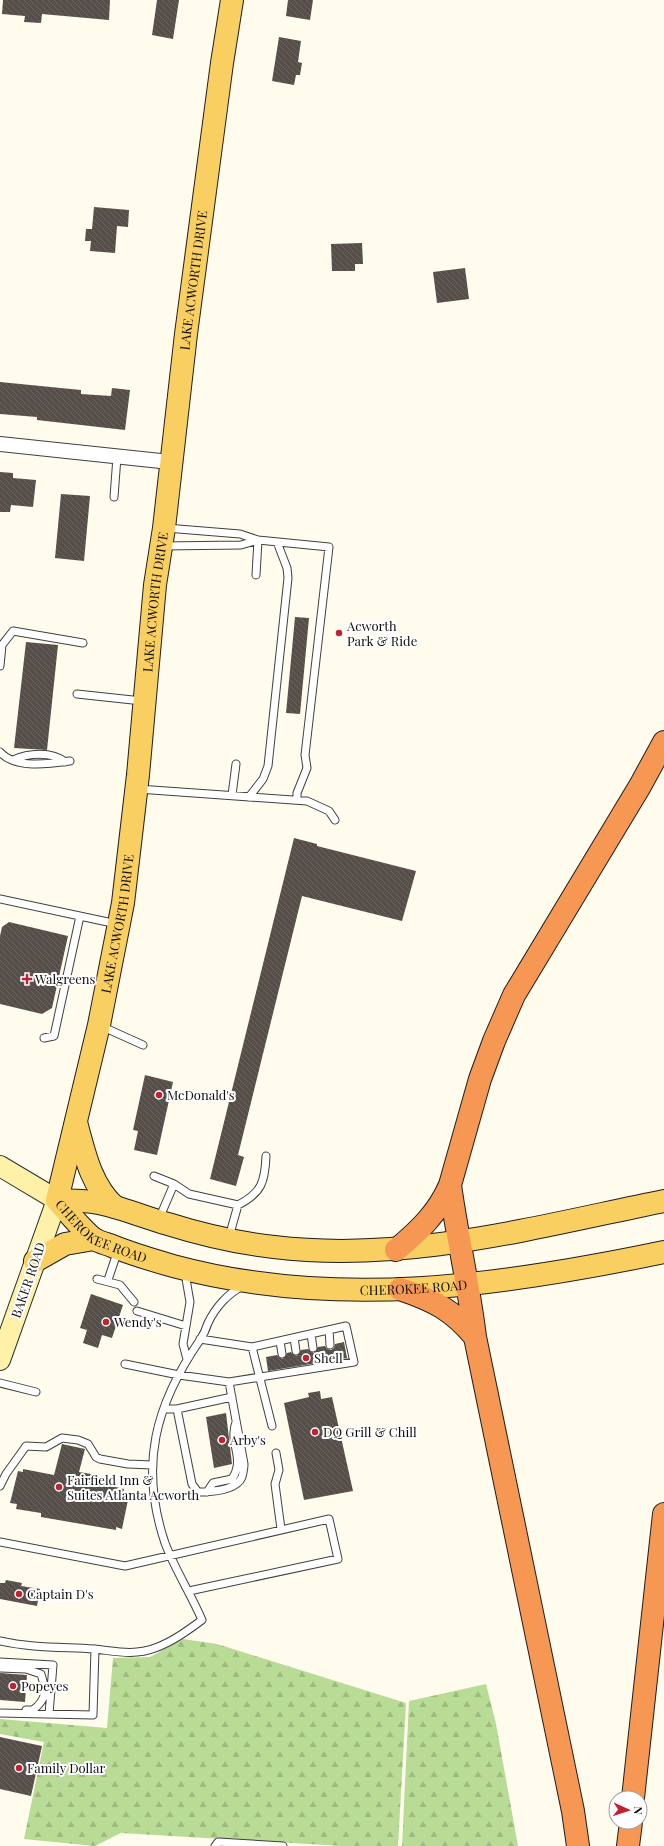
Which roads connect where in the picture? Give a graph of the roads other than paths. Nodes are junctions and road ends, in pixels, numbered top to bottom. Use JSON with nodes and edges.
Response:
{"nodes":[{"id":1,"x":232,"y":0,"type":"edge"},
{"id":2,"x":0,"y":444,"type":"edge"},
{"id":3,"x":117,"y":457,"type":"junction"},
{"id":4,"x":170,"y":462,"type":"junction"},
{"id":5,"x":114,"y":496,"type":"dead end"},
{"id":6,"x":163,"y":537,"type":"junction"},
{"id":7,"x":258,"y":540,"type":"junction"},
{"id":8,"x":277,"y":542,"type":"junction"},
{"id":9,"x":256,"y":575,"type":"dead end"},
{"id":10,"x":83,"y":643,"type":"dead end"},
{"id":11,"x":0,"y":666,"type":"edge"},
{"id":12,"x":77,"y":694,"type":"dead end"},
{"id":13,"x":144,"y":701,"type":"junction"},
{"id":14,"x":664,"y":742,"type":"edge"},
{"id":15,"x":0,"y":752,"type":"edge"},
{"id":16,"x":68,"y":762,"type":"dead end"},
{"id":17,"x":236,"y":764,"type":"dead end"},
{"id":18,"x":136,"y":789,"type":"junction"},
{"id":19,"x":232,"y":796,"type":"junction"},
{"id":20,"x":249,"y":797,"type":"junction"},
{"id":21,"x":297,"y":800,"type":"junction"},
{"id":22,"x":335,"y":820,"type":"dead end"},
{"id":23,"x":0,"y":899,"type":"edge"},
{"id":24,"x":80,"y":916,"type":"junction"},
{"id":25,"x":119,"y":924,"type":"junction"},
{"id":26,"x":98,"y":1025,"type":"junction"},
{"id":27,"x":44,"y":1038,"type":"dead end"},
{"id":28,"x":143,"y":1045,"type":"dead end"},
{"id":29,"x":76,"y":1121,"type":"junction"},
{"id":30,"x":266,"y":1156,"type":"dead end"},
{"id":31,"x":0,"y":1166,"type":"edge"},
{"id":32,"x":154,"y":1176,"type":"dead end"},
{"id":33,"x":174,"y":1184,"type":"junction"},
{"id":34,"x":450,"y":1185,"type":"junction"},
{"id":35,"x":57,"y":1200,"type":"junction"},
{"id":36,"x":664,"y":1201,"type":"edge"},
{"id":37,"x":238,"y":1205,"type":"junction"},
{"id":38,"x":115,"y":1207,"type":"junction"},
{"id":39,"x":159,"y":1221,"type":"junction"},
{"id":40,"x":94,"y":1239,"type":"junction"},
{"id":41,"x":229,"y":1240,"type":"junction"},
{"id":42,"x":459,"y":1242,"type":"junction"},
{"id":43,"x":119,"y":1248,"type":"junction"},
{"id":44,"x":396,"y":1250,"type":"junction"},
{"id":45,"x":664,"y":1252,"type":"edge"},
{"id":46,"x":35,"y":1261,"type":"junction"},
{"id":47,"x":184,"y":1269,"type":"junction"},
{"id":48,"x":97,"y":1279,"type":"dead end"},
{"id":49,"x":108,"y":1280,"type":"junction"},
{"id":50,"x":250,"y":1282,"type":"junction"},
{"id":51,"x":468,"y":1284,"type":"junction"},
{"id":52,"x":400,"y":1289,"type":"junction"},
{"id":53,"x":134,"y":1302,"type":"dead end"},
{"id":54,"x":137,"y":1311,"type":"dead end"},
{"id":55,"x":186,"y":1326,"type":"junction"},
{"id":56,"x":329,"y":1330,"type":"junction"},
{"id":57,"x":311,"y":1334,"type":"junction"},
{"id":58,"x":475,"y":1337,"type":"junction"},
{"id":59,"x":294,"y":1338,"type":"junction"},
{"id":60,"x":200,"y":1339,"type":"junction"},
{"id":61,"x":280,"y":1341,"type":"junction"},
{"id":62,"x":330,"y":1344,"type":"dead end"},
{"id":63,"x":252,"y":1346,"type":"junction"},
{"id":64,"x":313,"y":1348,"type":"dead end"},
{"id":65,"x":296,"y":1351,"type":"dead end"},
{"id":66,"x":282,"y":1354,"type":"dead end"},
{"id":67,"x":187,"y":1359,"type":"junction"},
{"id":68,"x":0,"y":1360,"type":"edge"},
{"id":69,"x":125,"y":1364,"type":"dead end"},
{"id":70,"x":179,"y":1375,"type":"junction"},
{"id":71,"x":259,"y":1377,"type":"junction"},
{"id":72,"x":229,"y":1382,"type":"junction"},
{"id":73,"x":0,"y":1383,"type":"edge"},
{"id":74,"x":36,"y":1392,"type":"dead end"},
{"id":75,"x":232,"y":1397,"type":"junction"},
{"id":76,"x":164,"y":1409,"type":"junction"},
{"id":77,"x":177,"y":1409,"type":"junction"},
{"id":78,"x":272,"y":1426,"type":"dead end"},
{"id":79,"x":276,"y":1453,"type":"dead end"},
{"id":80,"x":152,"y":1465,"type":"junction"},
{"id":81,"x":0,"y":1486,"type":"edge"},
{"id":82,"x":664,"y":1514,"type":"edge"},
{"id":83,"x":282,"y":1529,"type":"junction"},
{"id":84,"x":0,"y":1542,"type":"edge"},
{"id":85,"x":170,"y":1554,"type":"junction"},
{"id":86,"x":189,"y":1591,"type":"junction"},
{"id":87,"x":0,"y":1641,"type":"edge"},
{"id":88,"x":95,"y":1650,"type":"junction"},
{"id":89,"x":0,"y":1662,"type":"edge"},
{"id":90,"x":0,"y":1668,"type":"edge"},
{"id":91,"x":0,"y":1708,"type":"edge"},
{"id":92,"x":0,"y":1713,"type":"edge"},
{"id":93,"x":49,"y":1714,"type":"junction"},
{"id":94,"x":634,"y":1790,"type":"edge"},
{"id":95,"x":630,"y":1830,"type":"edge"},
{"id":96,"x":215,"y":1846,"type":"edge"},
{"id":97,"x":283,"y":1846,"type":"edge"},
{"id":98,"x":578,"y":1846,"type":"edge"},
{"id":99,"x":628,"y":1846,"type":"edge"}],
"edges":[{"from":1,"to":4,"type":"main road","name":"LAKE ACWORTH DRIVE"},
{"from":2,"to":3,"type":"street"},
{"from":3,"to":4,"type":"street"},
{"from":3,"to":5,"type":"lane"},
{"from":4,"to":6,"type":"main road","name":"LAKE ACWORTH DRIVE"},
{"from":6,"to":7,"type":"lane"},
{"from":6,"to":7,"type":"lane"},
{"from":6,"to":13,"type":"main road","name":"LAKE ACWORTH DRIVE"},
{"from":7,"to":8,"type":"lane"},
{"from":7,"to":9,"type":"lane"},
{"from":8,"to":20,"type":"lane"},
{"from":8,"to":21,"type":"lane"},
{"from":10,"to":11,"type":"lane"},
{"from":12,"to":13,"type":"lane"},
{"from":13,"to":18,"type":"main road","name":"LAKE ACWORTH DRIVE"},
{"from":14,"to":34,"type":"highway"},
{"from":15,"to":16,"type":"lane"},
{"from":17,"to":19,"type":"lane"},
{"from":18,"to":19,"type":"lane"},
{"from":18,"to":25,"type":"main road","name":"LAKE ACWORTH DRIVE"},
{"from":19,"to":20,"type":"lane"},
{"from":20,"to":21,"type":"lane"},
{"from":21,"to":22,"type":"lane"},
{"from":23,"to":24,"type":"lane"},
{"from":24,"to":25,"type":"lane"},
{"from":24,"to":27,"type":"lane"},
{"from":25,"to":26,"type":"main road","name":"LAKE ACWORTH DRIVE"},
{"from":26,"to":28,"type":"lane"},
{"from":26,"to":29,"type":"main road","name":"LAKE ACWORTH DRIVE"},
{"from":29,"to":35,"type":"main road","name":"LAKE ACWORTH DRIVE"},
{"from":29,"to":38,"type":"main road"},
{"from":30,"to":37,"type":"lane"},
{"from":31,"to":35,"type":"main road"},
{"from":32,"to":33,"type":"lane"},
{"from":33,"to":37,"type":"lane"},
{"from":33,"to":39,"type":"lane"},
{"from":34,"to":42,"type":"highway"},
{"from":34,"to":44,"type":"highway"},
{"from":35,"to":38,"type":"main road","name":"CHEROKEE ROAD"},
{"from":35,"to":40,"type":"main road","name":"CHEROKEE ROAD"},
{"from":35,"to":46,"type":"main road","name":"BAKER ROAD"},
{"from":36,"to":42,"type":"main road","name":"CHEROKEE ROAD"},
{"from":37,"to":41,"type":"lane"},
{"from":38,"to":39,"type":"main road","name":"CHEROKEE ROAD"},
{"from":39,"to":41,"type":"main road","name":"CHEROKEE ROAD"},
{"from":40,"to":43,"type":"main road","name":"CHEROKEE ROAD"},
{"from":40,"to":46,"type":"main road"},
{"from":41,"to":44,"type":"main road","name":"CHEROKEE ROAD"},
{"from":42,"to":44,"type":"main road","name":"CHEROKEE ROAD"},
{"from":42,"to":51,"type":"highway"},
{"from":43,"to":47,"type":"main road","name":"CHEROKEE ROAD"},
{"from":43,"to":49,"type":"lane"},
{"from":45,"to":51,"type":"main road","name":"CHEROKEE ROAD"},
{"from":46,"to":68,"type":"main road","name":"BAKER ROAD"},
{"from":47,"to":50,"type":"main road","name":"CHEROKEE ROAD"},
{"from":47,"to":55,"type":"lane"},
{"from":48,"to":49,"type":"lane"},
{"from":49,"to":53,"type":"lane"},
{"from":50,"to":52,"type":"main road","name":"CHEROKEE ROAD"},
{"from":50,"to":60,"type":"lane"},
{"from":51,"to":52,"type":"main road","name":"CHEROKEE ROAD"},
{"from":51,"to":58,"type":"highway"},
{"from":52,"to":58,"type":"highway"},
{"from":54,"to":55,"type":"lane"},
{"from":55,"to":67,"type":"lane"},
{"from":56,"to":57,"type":"lane"},
{"from":56,"to":62,"type":"lane"},
{"from":56,"to":71,"type":"lane"},
{"from":57,"to":59,"type":"lane"},
{"from":57,"to":64,"type":"lane"},
{"from":58,"to":98,"type":"highway"},
{"from":59,"to":61,"type":"lane"},
{"from":59,"to":65,"type":"lane"},
{"from":60,"to":63,"type":"lane"},
{"from":60,"to":67,"type":"lane"},
{"from":61,"to":63,"type":"lane"},
{"from":61,"to":66,"type":"lane"},
{"from":63,"to":71,"type":"lane"},
{"from":67,"to":70,"type":"lane"},
{"from":69,"to":70,"type":"lane"},
{"from":70,"to":72,"type":"lane"},
{"from":70,"to":76,"type":"lane"},
{"from":71,"to":72,"type":"lane"},
{"from":71,"to":78,"type":"lane"},
{"from":72,"to":75,"type":"lane"},
{"from":73,"to":74,"type":"lane"},
{"from":75,"to":77,"type":"lane"},
{"from":75,"to":77,"type":"lane"},
{"from":76,"to":77,"type":"lane"},
{"from":76,"to":80,"type":"lane"},
{"from":79,"to":83,"type":"lane"},
{"from":80,"to":81,"type":"lane"},
{"from":80,"to":85,"type":"lane"},
{"from":82,"to":94,"type":"highway"},
{"from":83,"to":85,"type":"lane"},
{"from":83,"to":86,"type":"lane"},
{"from":84,"to":85,"type":"lane"},
{"from":85,"to":86,"type":"lane"},
{"from":86,"to":88,"type":"lane"},
{"from":87,"to":88,"type":"lane"},
{"from":88,"to":93,"type":"lane"},
{"from":89,"to":93,"type":"lane"},
{"from":90,"to":91,"type":"lane"},
{"from":92,"to":93,"type":"lane"},
{"from":95,"to":99,"type":"highway"},
{"from":96,"to":97,"type":"lane"}]}
